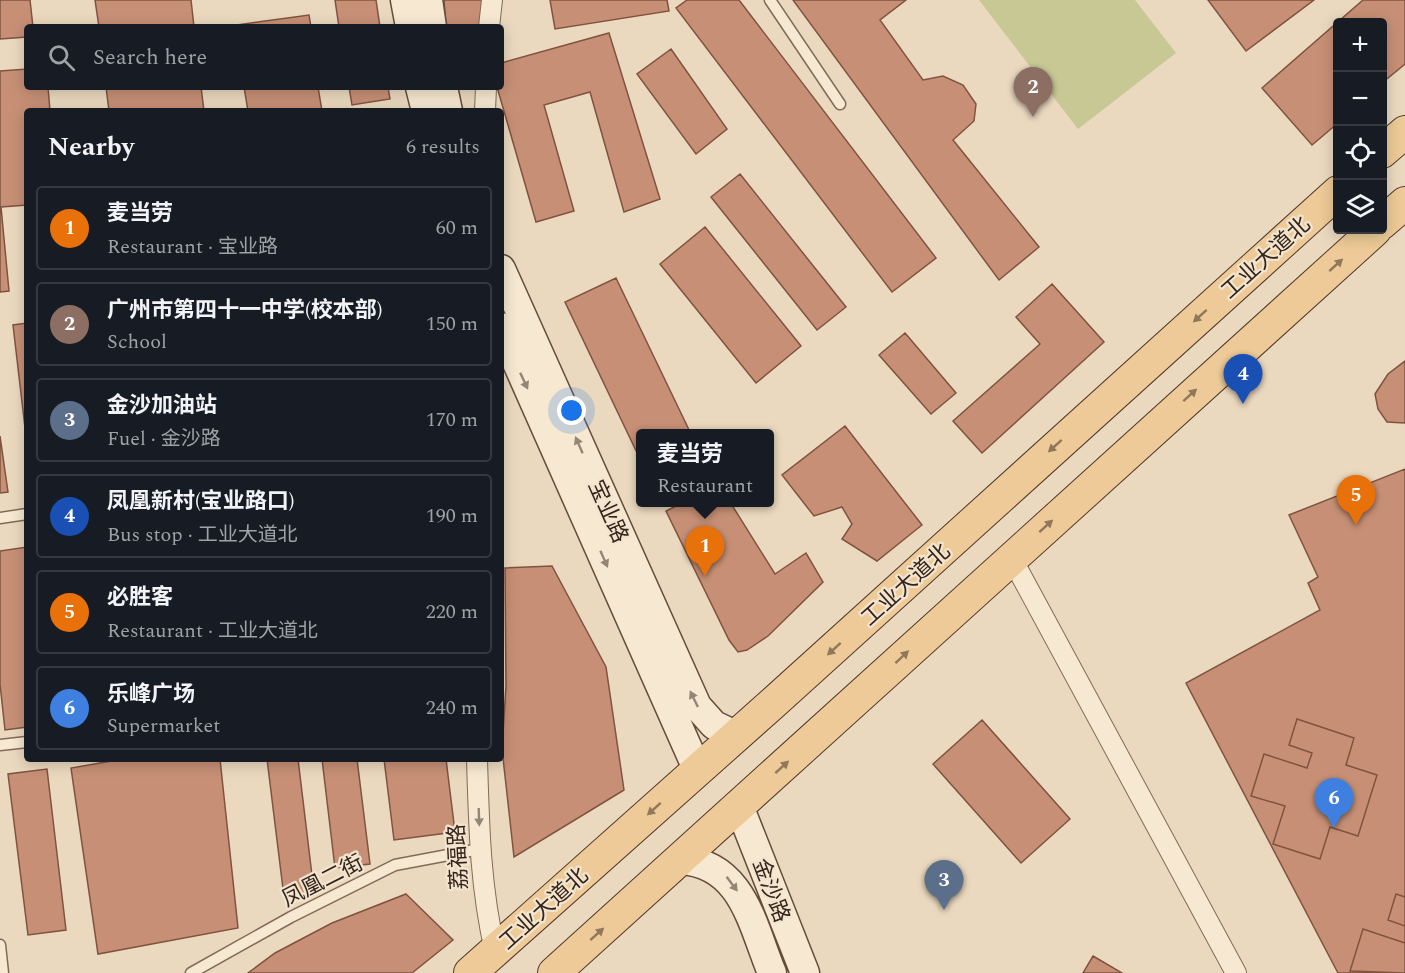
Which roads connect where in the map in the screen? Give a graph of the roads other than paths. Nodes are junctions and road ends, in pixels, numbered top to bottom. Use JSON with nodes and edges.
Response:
{"nodes":[{"id":1,"x":405,"y":0,"type":"edge"},
{"id":2,"x":428,"y":0,"type":"edge"},
{"id":3,"x":492,"y":0,"type":"edge"},
{"id":4,"x":770,"y":0,"type":"edge"},
{"id":5,"x":409,"y":24,"type":"edge"},
{"id":6,"x":432,"y":24,"type":"edge"},
{"id":7,"x":489,"y":24,"type":"edge"},
{"id":8,"x":421,"y":90,"type":"edge"},
{"id":9,"x":443,"y":90,"type":"edge"},
{"id":10,"x":486,"y":90,"type":"edge"},
{"id":11,"x":840,"y":104,"type":"dead end"},
{"id":12,"x":425,"y":108,"type":"edge"},
{"id":13,"x":447,"y":108,"type":"edge"},
{"id":14,"x":485,"y":108,"type":"edge"},
{"id":15,"x":1405,"y":132,"type":"edge"},
{"id":16,"x":1387,"y":148,"type":"edge"},
{"id":17,"x":1333,"y":197,"type":"edge"},
{"id":18,"x":1405,"y":203,"type":"edge"},
{"id":19,"x":1387,"y":219,"type":"edge"},
{"id":20,"x":1371,"y":234,"type":"edge"},
{"id":21,"x":504,"y":276,"type":"edge"},
{"id":22,"x":504,"y":334,"type":"edge"},
{"id":23,"x":24,"y":514,"type":"edge"},
{"id":24,"x":0,"y":518,"type":"edge"},
{"id":25,"x":1011,"y":557,"type":"junction"},
{"id":26,"x":736,"y":736,"type":"junction"},
{"id":27,"x":24,"y":742,"type":"edge"},
{"id":28,"x":0,"y":745,"type":"edge"},
{"id":29,"x":477,"y":762,"type":"edge"},
{"id":30,"x":698,"y":771,"type":"junction"},
{"id":31,"x":739,"y":806,"type":"junction"},
{"id":32,"x":480,"y":849,"type":"junction"},
{"id":33,"x":681,"y":860,"type":"junction"},
{"id":34,"x":0,"y":945,"type":"edge"},
{"id":35,"x":495,"y":951,"type":"junction"},
{"id":36,"x":3,"y":973,"type":"edge"},
{"id":37,"x":191,"y":973,"type":"edge"},
{"id":38,"x":470,"y":973,"type":"edge"},
{"id":39,"x":554,"y":973,"type":"edge"},
{"id":40,"x":772,"y":973,"type":"edge"},
{"id":41,"x":805,"y":973,"type":"edge"},
{"id":42,"x":1236,"y":973,"type":"edge"}],
"edges":[{"from":1,"to":5,"type":"main road"},
{"from":2,"to":6,"type":"main road"},
{"from":3,"to":7,"type":"street"},
{"from":4,"to":11,"type":"lane"},
{"from":8,"to":12,"type":"main road"},
{"from":9,"to":13,"type":"main road"},
{"from":10,"to":14,"type":"street"},
{"from":15,"to":16,"type":"main road"},
{"from":17,"to":26,"type":"main road","name":"工业大道北","one_way":true},
{"from":18,"to":19,"type":"main road"},
{"from":25,"to":20,"type":"main road","one_way":true},
{"from":26,"to":21,"type":"main road","name":"宝业路","one_way":true},
{"from":22,"to":30,"type":"main road","name":"宝业路","one_way":true},
{"from":23,"to":24,"type":"lane"},
{"from":31,"to":25,"type":"main road","one_way":true},
{"from":25,"to":42,"type":"street"},
{"from":26,"to":30,"type":"main road","name":"工业大道北"},
{"from":27,"to":28,"type":"lane"},
{"from":29,"to":32,"type":"street","name":"荔福路","one_way":true},
{"from":30,"to":35,"type":"main road","name":"工业大道北","one_way":true},
{"from":31,"to":33,"type":"main road"},
{"from":31,"to":41,"type":"main road","name":"金沙路"},
{"from":32,"to":35,"type":"street","name":"荔福路"},
{"from":32,"to":37,"type":"lane","name":"凤凰二街"},
{"from":39,"to":33,"type":"main road","one_way":true},
{"from":33,"to":40,"type":"main road","name":"金沙路","one_way":true},
{"from":34,"to":36,"type":"lane"},
{"from":35,"to":38,"type":"main road","name":"工业大道北"}]}
